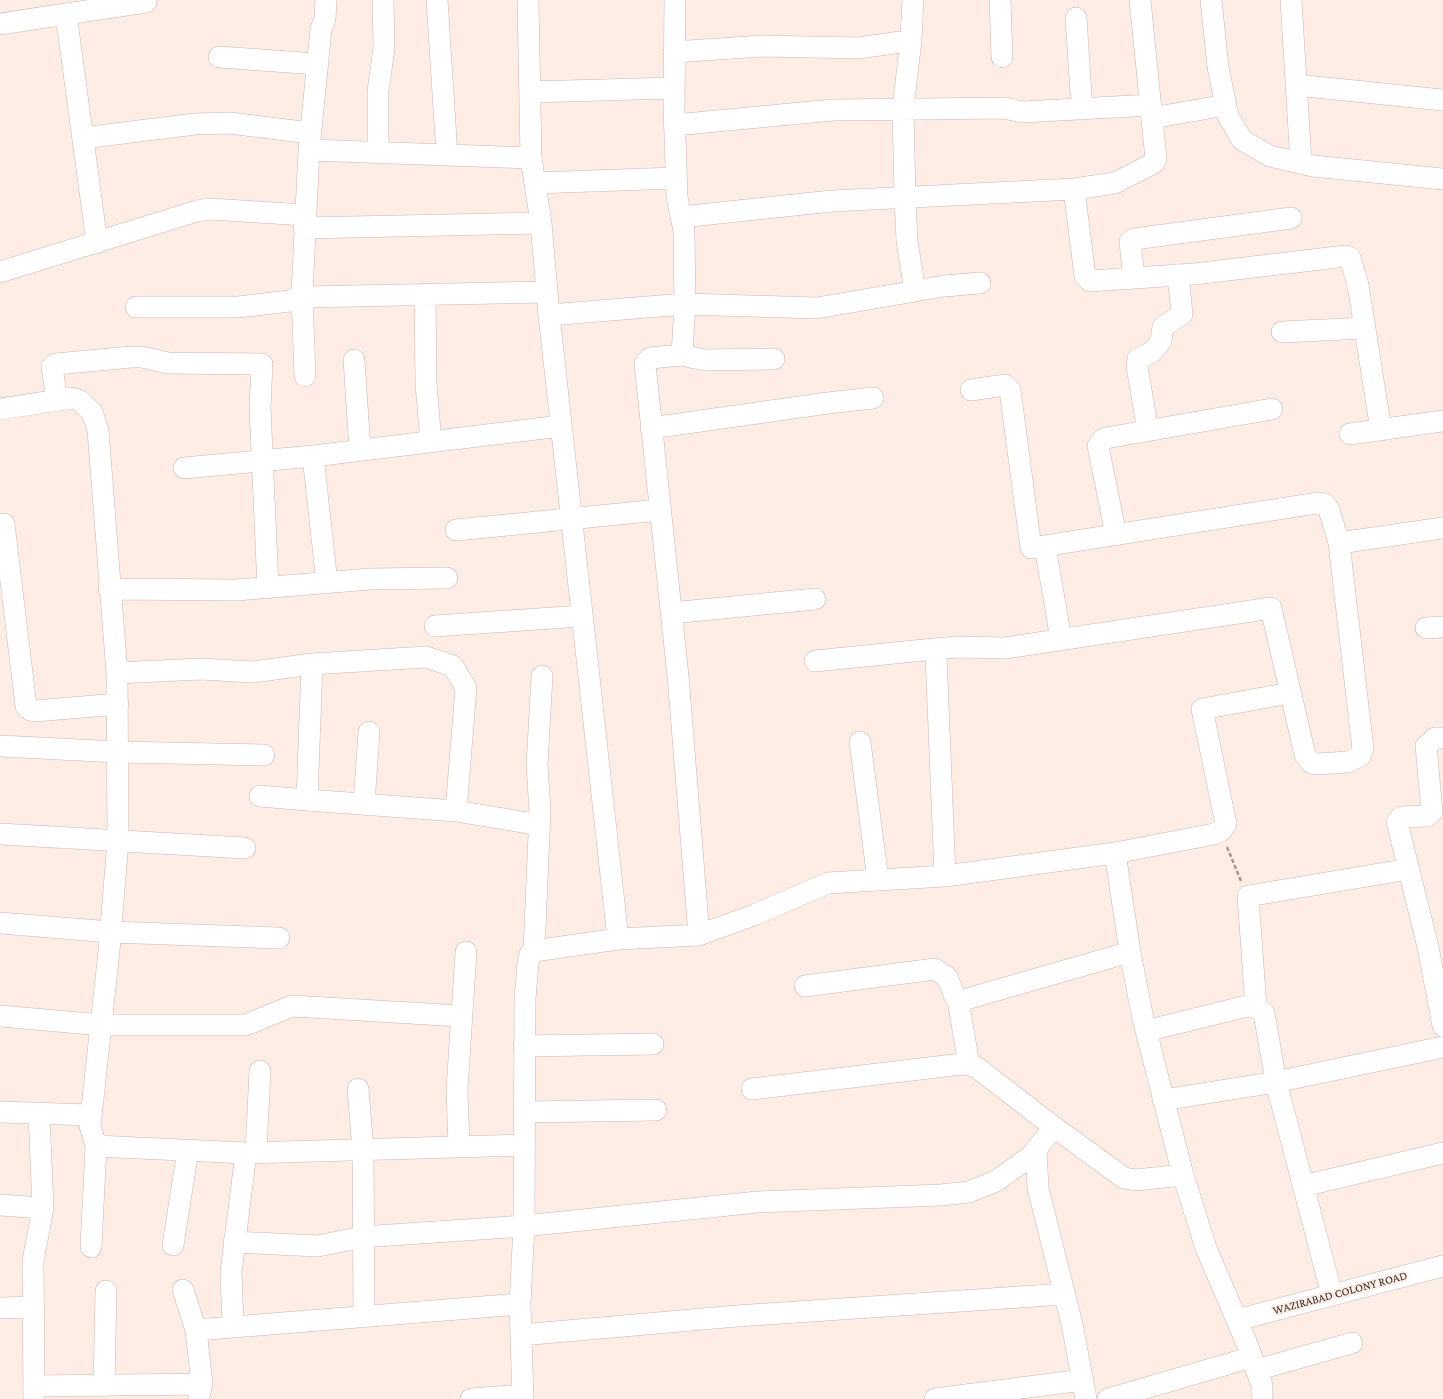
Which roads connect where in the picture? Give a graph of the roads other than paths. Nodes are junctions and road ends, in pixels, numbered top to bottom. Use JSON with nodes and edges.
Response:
{"nodes":[{"id":1,"x":326,"y":0,"type":"edge"},
{"id":2,"x":383,"y":0,"type":"edge"},
{"id":3,"x":437,"y":0,"type":"edge"},
{"id":4,"x":528,"y":0,"type":"edge"},
{"id":5,"x":675,"y":0,"type":"edge"},
{"id":6,"x":913,"y":0,"type":"edge"},
{"id":7,"x":1000,"y":0,"type":"edge"},
{"id":8,"x":1140,"y":0,"type":"edge"},
{"id":9,"x":1211,"y":0,"type":"edge"},
{"id":10,"x":1292,"y":0,"type":"edge"},
{"id":11,"x":146,"y":2,"type":"dead end"},
{"id":12,"x":66,"y":14,"type":"junction"},
{"id":13,"x":1076,"y":18,"type":"dead end"},
{"id":14,"x":0,"y":24,"type":"edge"},
{"id":15,"x":911,"y":40,"type":"junction"},
{"id":16,"x":674,"y":52,"type":"junction"},
{"id":17,"x":218,"y":57,"type":"dead end"},
{"id":18,"x":1002,"y":57,"type":"dead end"},
{"id":19,"x":317,"y":64,"type":"junction"},
{"id":20,"x":1296,"y":85,"type":"junction"},
{"id":21,"x":674,"y":88,"type":"junction"},
{"id":22,"x":530,"y":92,"type":"junction"},
{"id":23,"x":1443,"y":100,"type":"edge"},
{"id":24,"x":1226,"y":105,"type":"junction"},
{"id":25,"x":904,"y":108,"type":"junction"},
{"id":26,"x":1082,"y":108,"type":"junction"},
{"id":27,"x":1152,"y":111,"type":"junction"},
{"id":28,"x":674,"y":125,"type":"junction"},
{"id":29,"x":83,"y":138,"type":"junction"},
{"id":30,"x":309,"y":141,"type":"junction"},
{"id":31,"x":378,"y":153,"type":"junction"},
{"id":32,"x":447,"y":155,"type":"junction"},
{"id":33,"x":531,"y":158,"type":"junction"},
{"id":34,"x":1301,"y":163,"type":"junction"},
{"id":35,"x":676,"y":178,"type":"junction"},
{"id":36,"x":1443,"y":182,"type":"edge"},
{"id":37,"x":535,"y":183,"type":"junction"},
{"id":38,"x":1074,"y":189,"type":"junction"},
{"id":39,"x":905,"y":197,"type":"junction"},
{"id":40,"x":681,"y":217,"type":"junction"},
{"id":41,"x":1291,"y":218,"type":"dead end"},
{"id":42,"x":305,"y":221,"type":"junction"},
{"id":43,"x":541,"y":223,"type":"junction"},
{"id":44,"x":97,"y":242,"type":"junction"},
{"id":45,"x":0,"y":272,"type":"edge"},
{"id":46,"x":1178,"y":275,"type":"junction"},
{"id":47,"x":1134,"y":278,"type":"junction"},
{"id":48,"x":980,"y":282,"type":"dead end"},
{"id":49,"x":915,"y":291,"type":"junction"},
{"id":50,"x":546,"y":292,"type":"junction"},
{"id":51,"x":425,"y":294,"type":"junction"},
{"id":52,"x":304,"y":295,"type":"junction"},
{"id":53,"x":684,"y":304,"type":"junction"},
{"id":54,"x":136,"y":307,"type":"dead end"},
{"id":55,"x":549,"y":315,"type":"junction"},
{"id":56,"x":1365,"y":328,"type":"junction"},
{"id":57,"x":1282,"y":332,"type":"dead end"},
{"id":58,"x":682,"y":354,"type":"junction"},
{"id":59,"x":774,"y":359,"type":"dead end"},
{"id":60,"x":354,"y":360,"type":"dead end"},
{"id":61,"x":305,"y":376,"type":"dead end"},
{"id":62,"x":971,"y":390,"type":"dead end"},
{"id":63,"x":874,"y":398,"type":"dead end"},
{"id":64,"x":56,"y":400,"type":"junction"},
{"id":65,"x":0,"y":409,"type":"edge"},
{"id":66,"x":1272,"y":409,"type":"dead end"},
{"id":67,"x":1443,"y":421,"type":"edge"},
{"id":68,"x":561,"y":426,"type":"junction"},
{"id":69,"x":651,"y":428,"type":"junction"},
{"id":70,"x":1381,"y":430,"type":"junction"},
{"id":71,"x":1148,"y":431,"type":"junction"},
{"id":72,"x":1350,"y":434,"type":"dead end"},
{"id":73,"x":431,"y":442,"type":"junction"},
{"id":74,"x":360,"y":450,"type":"junction"},
{"id":75,"x":313,"y":456,"type":"junction"},
{"id":76,"x":263,"y":460,"type":"junction"},
{"id":77,"x":184,"y":468,"type":"dead end"},
{"id":78,"x":660,"y":510,"type":"junction"},
{"id":79,"x":571,"y":520,"type":"junction"},
{"id":80,"x":4,"y":524,"type":"dead end"},
{"id":81,"x":1443,"y":528,"type":"edge"},
{"id":82,"x":456,"y":530,"type":"dead end"},
{"id":83,"x":1116,"y":535,"type":"junction"},
{"id":84,"x":1339,"y":543,"type":"junction"},
{"id":85,"x":1045,"y":546,"type":"junction"},
{"id":86,"x":447,"y":578,"type":"dead end"},
{"id":87,"x":327,"y":583,"type":"junction"},
{"id":88,"x":268,"y":588,"type":"junction"},
{"id":89,"x":109,"y":589,"type":"junction"},
{"id":90,"x":815,"y":599,"type":"dead end"},
{"id":91,"x":671,"y":613,"type":"junction"},
{"id":92,"x":582,"y":616,"type":"junction"},
{"id":93,"x":435,"y":626,"type":"dead end"},
{"id":94,"x":1061,"y":639,"type":"junction"},
{"id":95,"x":934,"y":650,"type":"junction"},
{"id":96,"x":815,"y":661,"type":"dead end"},
{"id":97,"x":312,"y":664,"type":"junction"},
{"id":98,"x":117,"y":673,"type":"junction"},
{"id":99,"x":542,"y":676,"type":"dead end"},
{"id":100,"x":1290,"y":693,"type":"junction"},
{"id":101,"x":118,"y":704,"type":"junction"},
{"id":102,"x":369,"y":732,"type":"dead end"},
{"id":103,"x":1443,"y":738,"type":"edge"},
{"id":104,"x":860,"y":742,"type":"dead end"},
{"id":105,"x":0,"y":746,"type":"edge"},
{"id":106,"x":118,"y":752,"type":"junction"},
{"id":107,"x":264,"y":755,"type":"dead end"},
{"id":108,"x":260,"y":796,"type":"dead end"},
{"id":109,"x":307,"y":800,"type":"junction"},
{"id":110,"x":1437,"y":802,"type":"edge"},
{"id":111,"x":364,"y":804,"type":"junction"},
{"id":112,"x":456,"y":811,"type":"junction"},
{"id":113,"x":540,"y":825,"type":"junction"},
{"id":114,"x":0,"y":834,"type":"edge"},
{"id":115,"x":118,"y":841,"type":"junction"},
{"id":116,"x":245,"y":848,"type":"dead end"},
{"id":117,"x":1115,"y":853,"type":"junction"},
{"id":118,"x":1408,"y":869,"type":"junction"},
{"id":119,"x":945,"y":876,"type":"junction"},
{"id":120,"x":878,"y":880,"type":"junction"},
{"id":121,"x":0,"y":923,"type":"edge"},
{"id":122,"x":111,"y":932,"type":"junction"},
{"id":123,"x":699,"y":935,"type":"junction"},
{"id":124,"x":279,"y":938,"type":"dead end"},
{"id":125,"x":618,"y":939,"type":"junction"},
{"id":126,"x":534,"y":951,"type":"junction"},
{"id":127,"x":466,"y":952,"type":"dead end"},
{"id":128,"x":1130,"y":952,"type":"junction"},
{"id":129,"x":805,"y":986,"type":"dead end"},
{"id":130,"x":958,"y":1000,"type":"junction"},
{"id":131,"x":1256,"y":1007,"type":"junction"},
{"id":132,"x":0,"y":1016,"type":"edge"},
{"id":133,"x":461,"y":1016,"type":"junction"},
{"id":134,"x":102,"y":1025,"type":"junction"},
{"id":135,"x":1443,"y":1026,"type":"edge"},
{"id":136,"x":1146,"y":1031,"type":"junction"},
{"id":137,"x":653,"y":1044,"type":"dead end"},
{"id":138,"x":524,"y":1046,"type":"junction"},
{"id":139,"x":1443,"y":1046,"type":"edge"},
{"id":140,"x":970,"y":1065,"type":"junction"},
{"id":141,"x":260,"y":1071,"type":"dead end"},
{"id":142,"x":1276,"y":1082,"type":"junction"},
{"id":143,"x":358,"y":1089,"type":"dead end"},
{"id":144,"x":752,"y":1089,"type":"dead end"},
{"id":145,"x":1163,"y":1100,"type":"junction"},
{"id":146,"x":656,"y":1110,"type":"dead end"},
{"id":147,"x":0,"y":1112,"type":"edge"},
{"id":148,"x":525,"y":1112,"type":"junction"},
{"id":149,"x":39,"y":1114,"type":"junction"},
{"id":150,"x":91,"y":1115,"type":"junction"},
{"id":151,"x":1054,"y":1127,"type":"junction"},
{"id":152,"x":524,"y":1145,"type":"junction"},
{"id":153,"x":96,"y":1146,"type":"junction"},
{"id":154,"x":459,"y":1147,"type":"junction"},
{"id":155,"x":188,"y":1150,"type":"junction"},
{"id":156,"x":363,"y":1150,"type":"junction"},
{"id":157,"x":1036,"y":1150,"type":"junction"},
{"id":158,"x":251,"y":1153,"type":"junction"},
{"id":159,"x":1443,"y":1153,"type":"edge"},
{"id":160,"x":1183,"y":1175,"type":"junction"},
{"id":161,"x":1303,"y":1186,"type":"junction"},
{"id":162,"x":0,"y":1205,"type":"edge"},
{"id":163,"x":42,"y":1208,"type":"junction"},
{"id":164,"x":524,"y":1226,"type":"junction"},
{"id":165,"x":362,"y":1237,"type":"junction"},
{"id":166,"x":234,"y":1242,"type":"junction"},
{"id":167,"x":173,"y":1245,"type":"dead end"},
{"id":168,"x":91,"y":1247,"type":"dead end"},
{"id":169,"x":1443,"y":1266,"type":"edge"},
{"id":170,"x":183,"y":1290,"type":"dead end"},
{"id":171,"x":106,"y":1291,"type":"dead end"},
{"id":172,"x":1065,"y":1294,"type":"junction"},
{"id":173,"x":1332,"y":1295,"type":"junction"},
{"id":174,"x":520,"y":1304,"type":"junction"},
{"id":175,"x":34,"y":1307,"type":"junction"},
{"id":176,"x":0,"y":1308,"type":"edge"},
{"id":177,"x":364,"y":1315,"type":"junction"},
{"id":178,"x":1236,"y":1320,"type":"junction"},
{"id":179,"x":233,"y":1327,"type":"junction"},
{"id":180,"x":196,"y":1330,"type":"junction"},
{"id":181,"x":521,"y":1335,"type":"junction"},
{"id":182,"x":1352,"y":1343,"type":"dead end"},
{"id":183,"x":1254,"y":1364,"type":"junction"},
{"id":184,"x":104,"y":1386,"type":"junction"},
{"id":185,"x":1084,"y":1390,"type":"edge"},
{"id":186,"x":34,"y":1392,"type":"edge"},
{"id":187,"x":200,"y":1392,"type":"edge"},
{"id":188,"x":523,"y":1397,"type":"edge"},
{"id":189,"x":471,"y":1399,"type":"edge"},
{"id":190,"x":935,"y":1399,"type":"edge"},
{"id":191,"x":1108,"y":1399,"type":"edge"},
{"id":192,"x":1262,"y":1399,"type":"edge"}],
"edges":[{"from":1,"to":19,"type":"street"},
{"from":2,"to":31,"type":"street"},
{"from":3,"to":32,"type":"street"},
{"from":4,"to":22,"type":"street"},
{"from":5,"to":16,"type":"street"},
{"from":6,"to":15,"type":"street"},
{"from":7,"to":18,"type":"street"},
{"from":8,"to":27,"type":"street"},
{"from":9,"to":24,"type":"street"},
{"from":10,"to":20,"type":"street"},
{"from":11,"to":12,"type":"street"},
{"from":12,"to":14,"type":"street"},
{"from":12,"to":29,"type":"street"},
{"from":13,"to":26,"type":"street"},
{"from":15,"to":16,"type":"street"},
{"from":15,"to":25,"type":"street"},
{"from":16,"to":21,"type":"street"},
{"from":17,"to":19,"type":"street"},
{"from":19,"to":30,"type":"street"},
{"from":20,"to":23,"type":"street"},
{"from":20,"to":34,"type":"street"},
{"from":21,"to":22,"type":"street"},
{"from":21,"to":28,"type":"street"},
{"from":22,"to":33,"type":"street"},
{"from":24,"to":27,"type":"street"},
{"from":24,"to":34,"type":"street"},
{"from":25,"to":26,"type":"street"},
{"from":25,"to":28,"type":"street"},
{"from":25,"to":39,"type":"street"},
{"from":26,"to":27,"type":"street"},
{"from":27,"to":38,"type":"street"},
{"from":28,"to":35,"type":"street"},
{"from":29,"to":30,"type":"street"},
{"from":29,"to":44,"type":"street"},
{"from":30,"to":31,"type":"street"},
{"from":30,"to":42,"type":"street"},
{"from":31,"to":32,"type":"street"},
{"from":32,"to":33,"type":"street"},
{"from":33,"to":37,"type":"street"},
{"from":34,"to":36,"type":"street"},
{"from":35,"to":37,"type":"street"},
{"from":35,"to":40,"type":"street"},
{"from":37,"to":43,"type":"street"},
{"from":38,"to":39,"type":"street"},
{"from":38,"to":47,"type":"street"},
{"from":39,"to":40,"type":"street"},
{"from":39,"to":49,"type":"street"},
{"from":40,"to":53,"type":"street"},
{"from":41,"to":47,"type":"street"},
{"from":42,"to":43,"type":"street"},
{"from":42,"to":44,"type":"street"},
{"from":42,"to":52,"type":"street"},
{"from":43,"to":50,"type":"street"},
{"from":44,"to":45,"type":"street"},
{"from":46,"to":47,"type":"street"},
{"from":46,"to":56,"type":"street"},
{"from":46,"to":71,"type":"street"},
{"from":48,"to":49,"type":"street"},
{"from":49,"to":53,"type":"street"},
{"from":50,"to":51,"type":"street"},
{"from":50,"to":55,"type":"street"},
{"from":51,"to":52,"type":"street"},
{"from":51,"to":73,"type":"street"},
{"from":52,"to":54,"type":"street"},
{"from":52,"to":61,"type":"street"},
{"from":53,"to":55,"type":"street"},
{"from":53,"to":58,"type":"street"},
{"from":55,"to":68,"type":"street"},
{"from":56,"to":57,"type":"street"},
{"from":56,"to":70,"type":"street"},
{"from":58,"to":59,"type":"street"},
{"from":58,"to":69,"type":"street"},
{"from":60,"to":74,"type":"street"},
{"from":62,"to":85,"type":"street"},
{"from":63,"to":69,"type":"street"},
{"from":64,"to":65,"type":"street"},
{"from":64,"to":76,"type":"street"},
{"from":64,"to":89,"type":"street"},
{"from":66,"to":71,"type":"street"},
{"from":67,"to":70,"type":"street"},
{"from":68,"to":73,"type":"street"},
{"from":68,"to":79,"type":"street"},
{"from":69,"to":78,"type":"street"},
{"from":70,"to":72,"type":"street"},
{"from":71,"to":83,"type":"street"},
{"from":73,"to":74,"type":"street"},
{"from":74,"to":75,"type":"street"},
{"from":75,"to":76,"type":"street"},
{"from":75,"to":87,"type":"street"},
{"from":76,"to":77,"type":"street"},
{"from":76,"to":88,"type":"street"},
{"from":78,"to":79,"type":"street"},
{"from":78,"to":91,"type":"street"},
{"from":79,"to":82,"type":"street"},
{"from":79,"to":92,"type":"street"},
{"from":80,"to":101,"type":"street"},
{"from":81,"to":84,"type":"street"},
{"from":83,"to":84,"type":"street"},
{"from":83,"to":85,"type":"street"},
{"from":84,"to":100,"type":"street"},
{"from":85,"to":94,"type":"street"},
{"from":86,"to":87,"type":"street"},
{"from":87,"to":88,"type":"street"},
{"from":88,"to":89,"type":"street"},
{"from":89,"to":98,"type":"street"},
{"from":90,"to":91,"type":"street"},
{"from":91,"to":123,"type":"street"},
{"from":92,"to":93,"type":"street"},
{"from":92,"to":125,"type":"street"},
{"from":94,"to":95,"type":"street"},
{"from":94,"to":100,"type":"street"},
{"from":95,"to":96,"type":"street"},
{"from":95,"to":119,"type":"street"},
{"from":97,"to":98,"type":"street"},
{"from":97,"to":109,"type":"street"},
{"from":97,"to":112,"type":"street"},
{"from":98,"to":101,"type":"street"},
{"from":99,"to":113,"type":"street"},
{"from":100,"to":117,"type":"street"},
{"from":101,"to":106,"type":"street"},
{"from":102,"to":111,"type":"street"},
{"from":103,"to":110,"type":"street"},
{"from":104,"to":120,"type":"street"},
{"from":105,"to":106,"type":"street"},
{"from":106,"to":107,"type":"street"},
{"from":106,"to":115,"type":"street"},
{"from":108,"to":109,"type":"street"},
{"from":109,"to":111,"type":"street"},
{"from":110,"to":118,"type":"street"},
{"from":111,"to":112,"type":"street"},
{"from":112,"to":113,"type":"street"},
{"from":113,"to":126,"type":"street"},
{"from":114,"to":115,"type":"street"},
{"from":115,"to":116,"type":"street"},
{"from":115,"to":122,"type":"street"},
{"from":117,"to":119,"type":"street"},
{"from":117,"to":128,"type":"street"},
{"from":118,"to":131,"type":"street"},
{"from":118,"to":135,"type":"street"},
{"from":119,"to":120,"type":"street"},
{"from":120,"to":123,"type":"street"},
{"from":121,"to":122,"type":"street"},
{"from":122,"to":124,"type":"street"},
{"from":122,"to":134,"type":"street"},
{"from":123,"to":125,"type":"street"},
{"from":125,"to":126,"type":"street"},
{"from":126,"to":138,"type":"street"},
{"from":127,"to":133,"type":"street"},
{"from":128,"to":130,"type":"street"},
{"from":128,"to":136,"type":"street"},
{"from":129,"to":130,"type":"street"},
{"from":130,"to":140,"type":"street"},
{"from":131,"to":136,"type":"street"},
{"from":131,"to":142,"type":"street"},
{"from":132,"to":134,"type":"street"},
{"from":133,"to":134,"type":"street"},
{"from":133,"to":154,"type":"street"},
{"from":134,"to":150,"type":"street"},
{"from":136,"to":145,"type":"street"},
{"from":137,"to":138,"type":"street"},
{"from":138,"to":148,"type":"street"},
{"from":139,"to":142,"type":"street"},
{"from":140,"to":144,"type":"street"},
{"from":140,"to":151,"type":"street"},
{"from":141,"to":158,"type":"street"},
{"from":142,"to":145,"type":"street"},
{"from":142,"to":161,"type":"street"},
{"from":143,"to":156,"type":"street"},
{"from":145,"to":160,"type":"street"},
{"from":146,"to":148,"type":"street"},
{"from":147,"to":149,"type":"street"},
{"from":148,"to":152,"type":"street"},
{"from":149,"to":150,"type":"street"},
{"from":149,"to":163,"type":"street"},
{"from":150,"to":153,"type":"street"},
{"from":151,"to":157,"type":"street"},
{"from":151,"to":160,"type":"street"},
{"from":152,"to":154,"type":"street"},
{"from":152,"to":164,"type":"street"},
{"from":153,"to":155,"type":"street"},
{"from":153,"to":168,"type":"street"},
{"from":154,"to":156,"type":"street"},
{"from":155,"to":158,"type":"street"},
{"from":155,"to":167,"type":"street"},
{"from":156,"to":158,"type":"street"},
{"from":156,"to":165,"type":"street"},
{"from":157,"to":164,"type":"street"},
{"from":157,"to":172,"type":"street"},
{"from":158,"to":166,"type":"street"},
{"from":159,"to":161,"type":"street"},
{"from":160,"to":178,"type":"street"},
{"from":161,"to":173,"type":"street"},
{"from":162,"to":163,"type":"street"},
{"from":163,"to":175,"type":"street"},
{"from":164,"to":165,"type":"street"},
{"from":164,"to":174,"type":"street"},
{"from":165,"to":166,"type":"street"},
{"from":165,"to":177,"type":"street"},
{"from":166,"to":179,"type":"street"},
{"from":169,"to":173,"type":"street","name":"WAZIRABAD COLONY ROAD"},
{"from":170,"to":180,"type":"street"},
{"from":171,"to":184,"type":"street"},
{"from":172,"to":181,"type":"street"},
{"from":172,"to":185,"type":"street"},
{"from":173,"to":178,"type":"street","name":"WAZIRABAD COLONY ROAD"},
{"from":174,"to":177,"type":"street"},
{"from":174,"to":181,"type":"street"},
{"from":175,"to":176,"type":"street"},
{"from":175,"to":186,"type":"street"},
{"from":177,"to":179,"type":"street"},
{"from":178,"to":183,"type":"street"},
{"from":179,"to":180,"type":"street"},
{"from":180,"to":187,"type":"street"},
{"from":181,"to":188,"type":"street"},
{"from":182,"to":183,"type":"street"},
{"from":183,"to":191,"type":"street"},
{"from":183,"to":192,"type":"street"},
{"from":184,"to":186,"type":"street"},
{"from":184,"to":187,"type":"street"},
{"from":185,"to":190,"type":"street"},
{"from":188,"to":189,"type":"street"}]}
